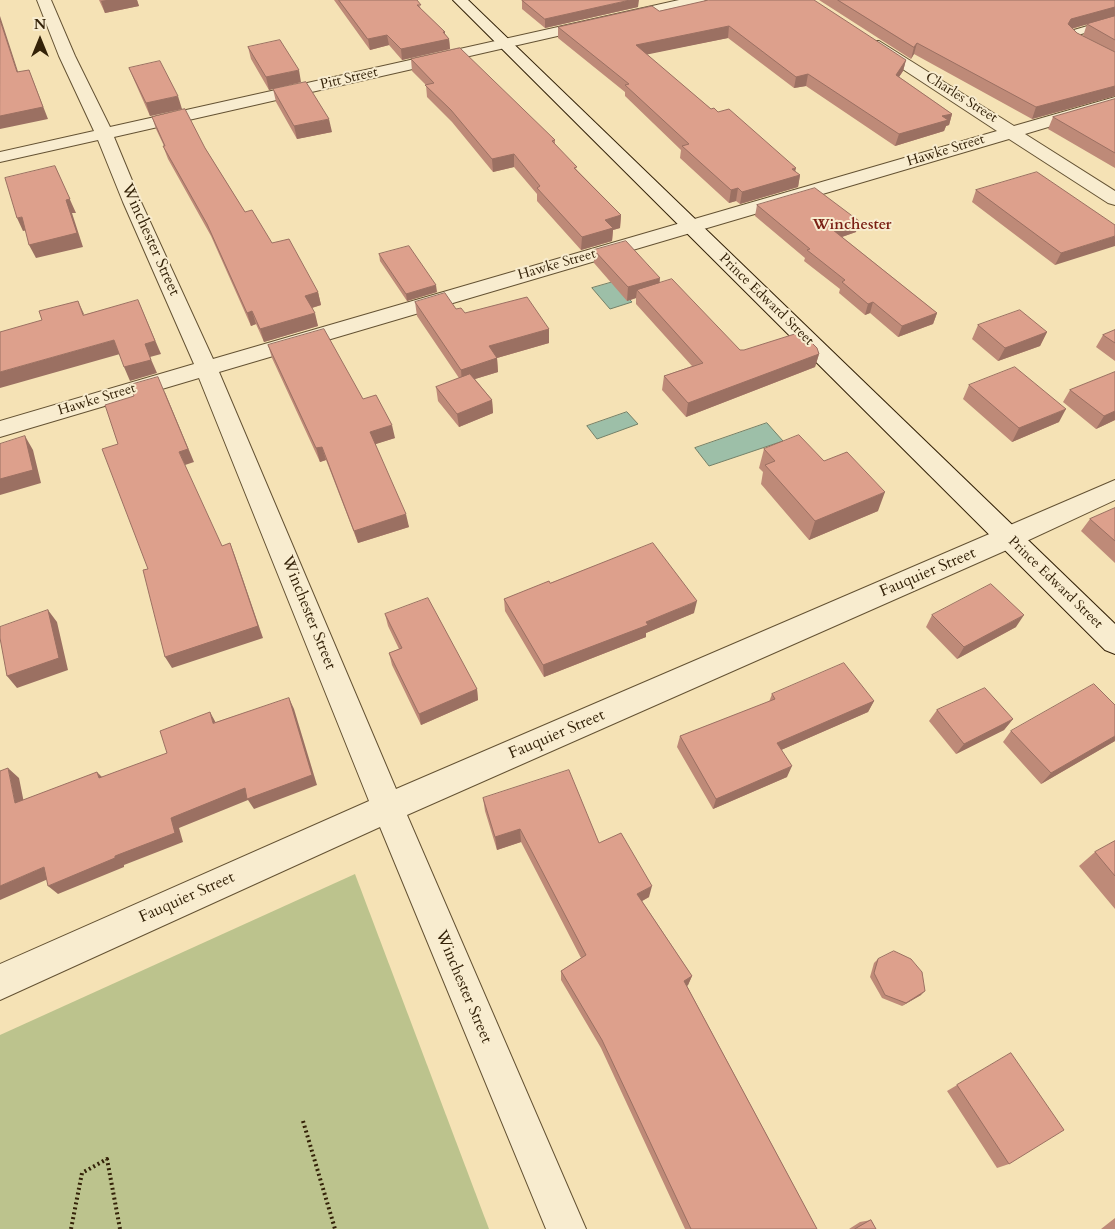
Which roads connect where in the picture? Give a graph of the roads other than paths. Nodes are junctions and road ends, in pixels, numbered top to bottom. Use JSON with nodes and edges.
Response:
{"nodes":[{"id":1,"x":44,"y":0,"type":"edge"},
{"id":2,"x":460,"y":0,"type":"edge"},
{"id":3,"x":698,"y":0,"type":"edge"},
{"id":4,"x":1115,"y":21,"type":"edge"},
{"id":5,"x":863,"y":37,"type":"edge"},
{"id":6,"x":504,"y":44,"type":"junction"},
{"id":7,"x":1115,"y":62,"type":"edge"},
{"id":8,"x":1115,"y":102,"type":"edge"},
{"id":9,"x":1012,"y":131,"type":"junction"},
{"id":10,"x":104,"y":133,"type":"junction"},
{"id":11,"x":0,"y":157,"type":"edge"},
{"id":12,"x":1115,"y":199,"type":"edge"},
{"id":13,"x":691,"y":227,"type":"junction"},
{"id":14,"x":206,"y":367,"type":"junction"},
{"id":15,"x":0,"y":429,"type":"edge"},
{"id":16,"x":1115,"y":490,"type":"edge"},
{"id":17,"x":1009,"y":538,"type":"junction"},
{"id":18,"x":1115,"y":642,"type":"edge"},
{"id":19,"x":388,"y":808,"type":"junction"},
{"id":20,"x":0,"y":982,"type":"edge"},
{"id":21,"x":566,"y":1229,"type":"edge"}],
"edges":[{"from":1,"to":10,"type":"street","name":"Winchester Street"},
{"from":2,"to":6,"type":"street","name":"Prince Edward Street"},
{"from":3,"to":6,"type":"street","name":"Pitt Street"},
{"from":4,"to":7,"type":"lane"},
{"from":5,"to":9,"type":"street","name":"Charles Street"},
{"from":6,"to":10,"type":"street","name":"Pitt Street"},
{"from":6,"to":13,"type":"street","name":"Prince Edward Street"},
{"from":8,"to":9,"type":"street","name":"Hawke Street"},
{"from":9,"to":12,"type":"street","name":"Charles Street"},
{"from":9,"to":13,"type":"street","name":"Hawke Street"},
{"from":10,"to":11,"type":"street","name":"Pitt Street"},
{"from":10,"to":14,"type":"street","name":"Winchester Street"},
{"from":13,"to":14,"type":"street","name":"Hawke Street"},
{"from":13,"to":17,"type":"street","name":"Prince Edward Street"},
{"from":14,"to":15,"type":"street","name":"Hawke Street"},
{"from":14,"to":19,"type":"street","name":"Winchester Street"},
{"from":16,"to":17,"type":"street","name":"Fauquier Street"},
{"from":17,"to":18,"type":"street","name":"Prince Edward Street"},
{"from":17,"to":19,"type":"street","name":"Fauquier Street"},
{"from":19,"to":20,"type":"street","name":"Fauquier Street"},
{"from":19,"to":21,"type":"street","name":"Winchester Street"}]}
